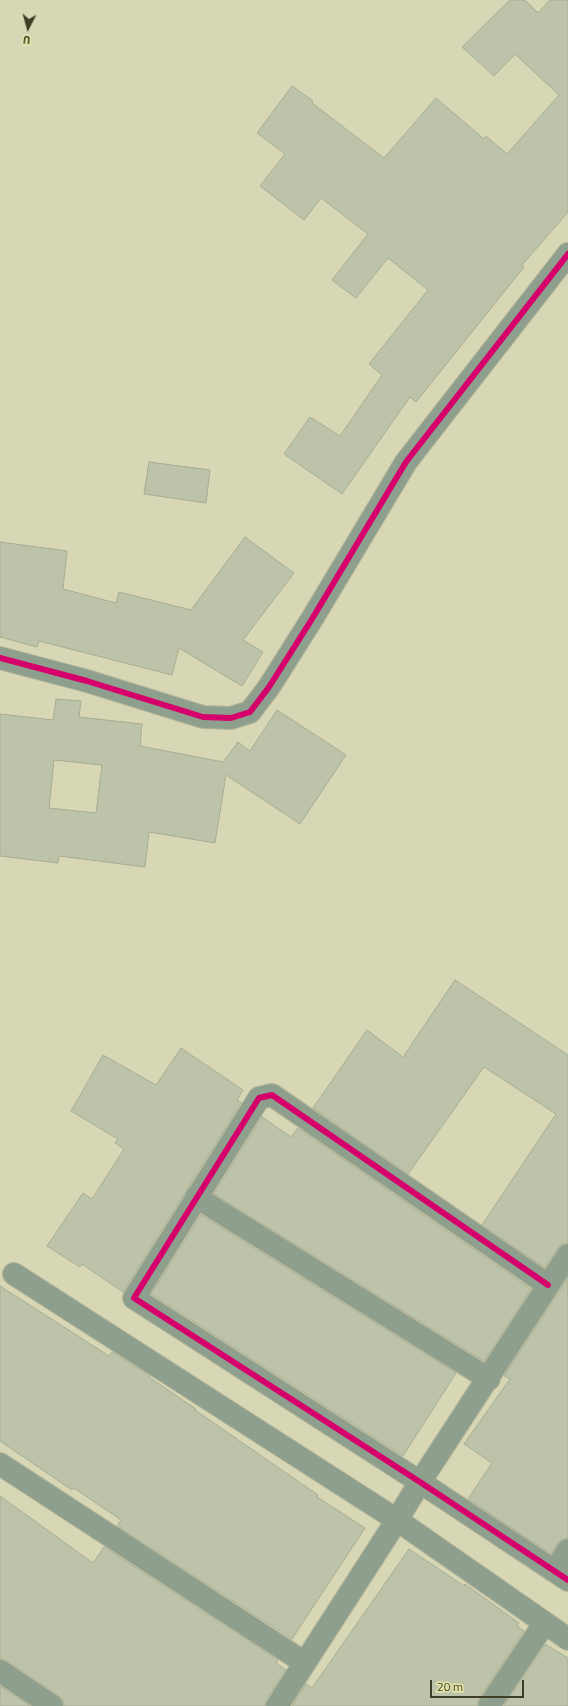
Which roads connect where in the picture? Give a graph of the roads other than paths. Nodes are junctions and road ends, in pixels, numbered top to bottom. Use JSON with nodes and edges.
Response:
{"nodes":[{"id":1,"x":568,"y":254,"type":"edge"},
{"id":2,"x":0,"y":658,"type":"edge"},
{"id":3,"x":196,"y":1197,"type":"junction"},
{"id":4,"x":568,"y":1255,"type":"edge"},
{"id":5,"x":14,"y":1274,"type":"dead end"},
{"id":6,"x":548,"y":1285,"type":"junction"},
{"id":7,"x":488,"y":1379,"type":"junction"},
{"id":8,"x":0,"y":1464,"type":"edge"},
{"id":9,"x":420,"y":1482,"type":"junction"},
{"id":10,"x":397,"y":1520,"type":"junction"},
{"id":11,"x":568,"y":1550,"type":"edge"},
{"id":12,"x":561,"y":1576,"type":"edge"},
{"id":13,"x":544,"y":1624,"type":"junction"},
{"id":14,"x":568,"y":1639,"type":"edge"},
{"id":15,"x":305,"y":1663,"type":"junction"},
{"id":16,"x":0,"y":1671,"type":"edge"},
{"id":17,"x":52,"y":1706,"type":"edge"},
{"id":18,"x":277,"y":1706,"type":"edge"},
{"id":19,"x":489,"y":1706,"type":"edge"}],
"edges":[{"from":1,"to":2,"type":"street"},
{"from":3,"to":6,"type":"street"},
{"from":3,"to":7,"type":"street"},
{"from":3,"to":9,"type":"street"},
{"from":4,"to":6,"type":"street"},
{"from":5,"to":10,"type":"street"},
{"from":6,"to":7,"type":"street"},
{"from":7,"to":9,"type":"street"},
{"from":8,"to":15,"type":"street"},
{"from":9,"to":10,"type":"street"},
{"from":9,"to":12,"type":"street"},
{"from":10,"to":13,"type":"street"},
{"from":10,"to":15,"type":"street"},
{"from":11,"to":12,"type":"street"},
{"from":13,"to":14,"type":"street"},
{"from":13,"to":19,"type":"street"},
{"from":15,"to":18,"type":"street"},
{"from":16,"to":17,"type":"street"}]}
